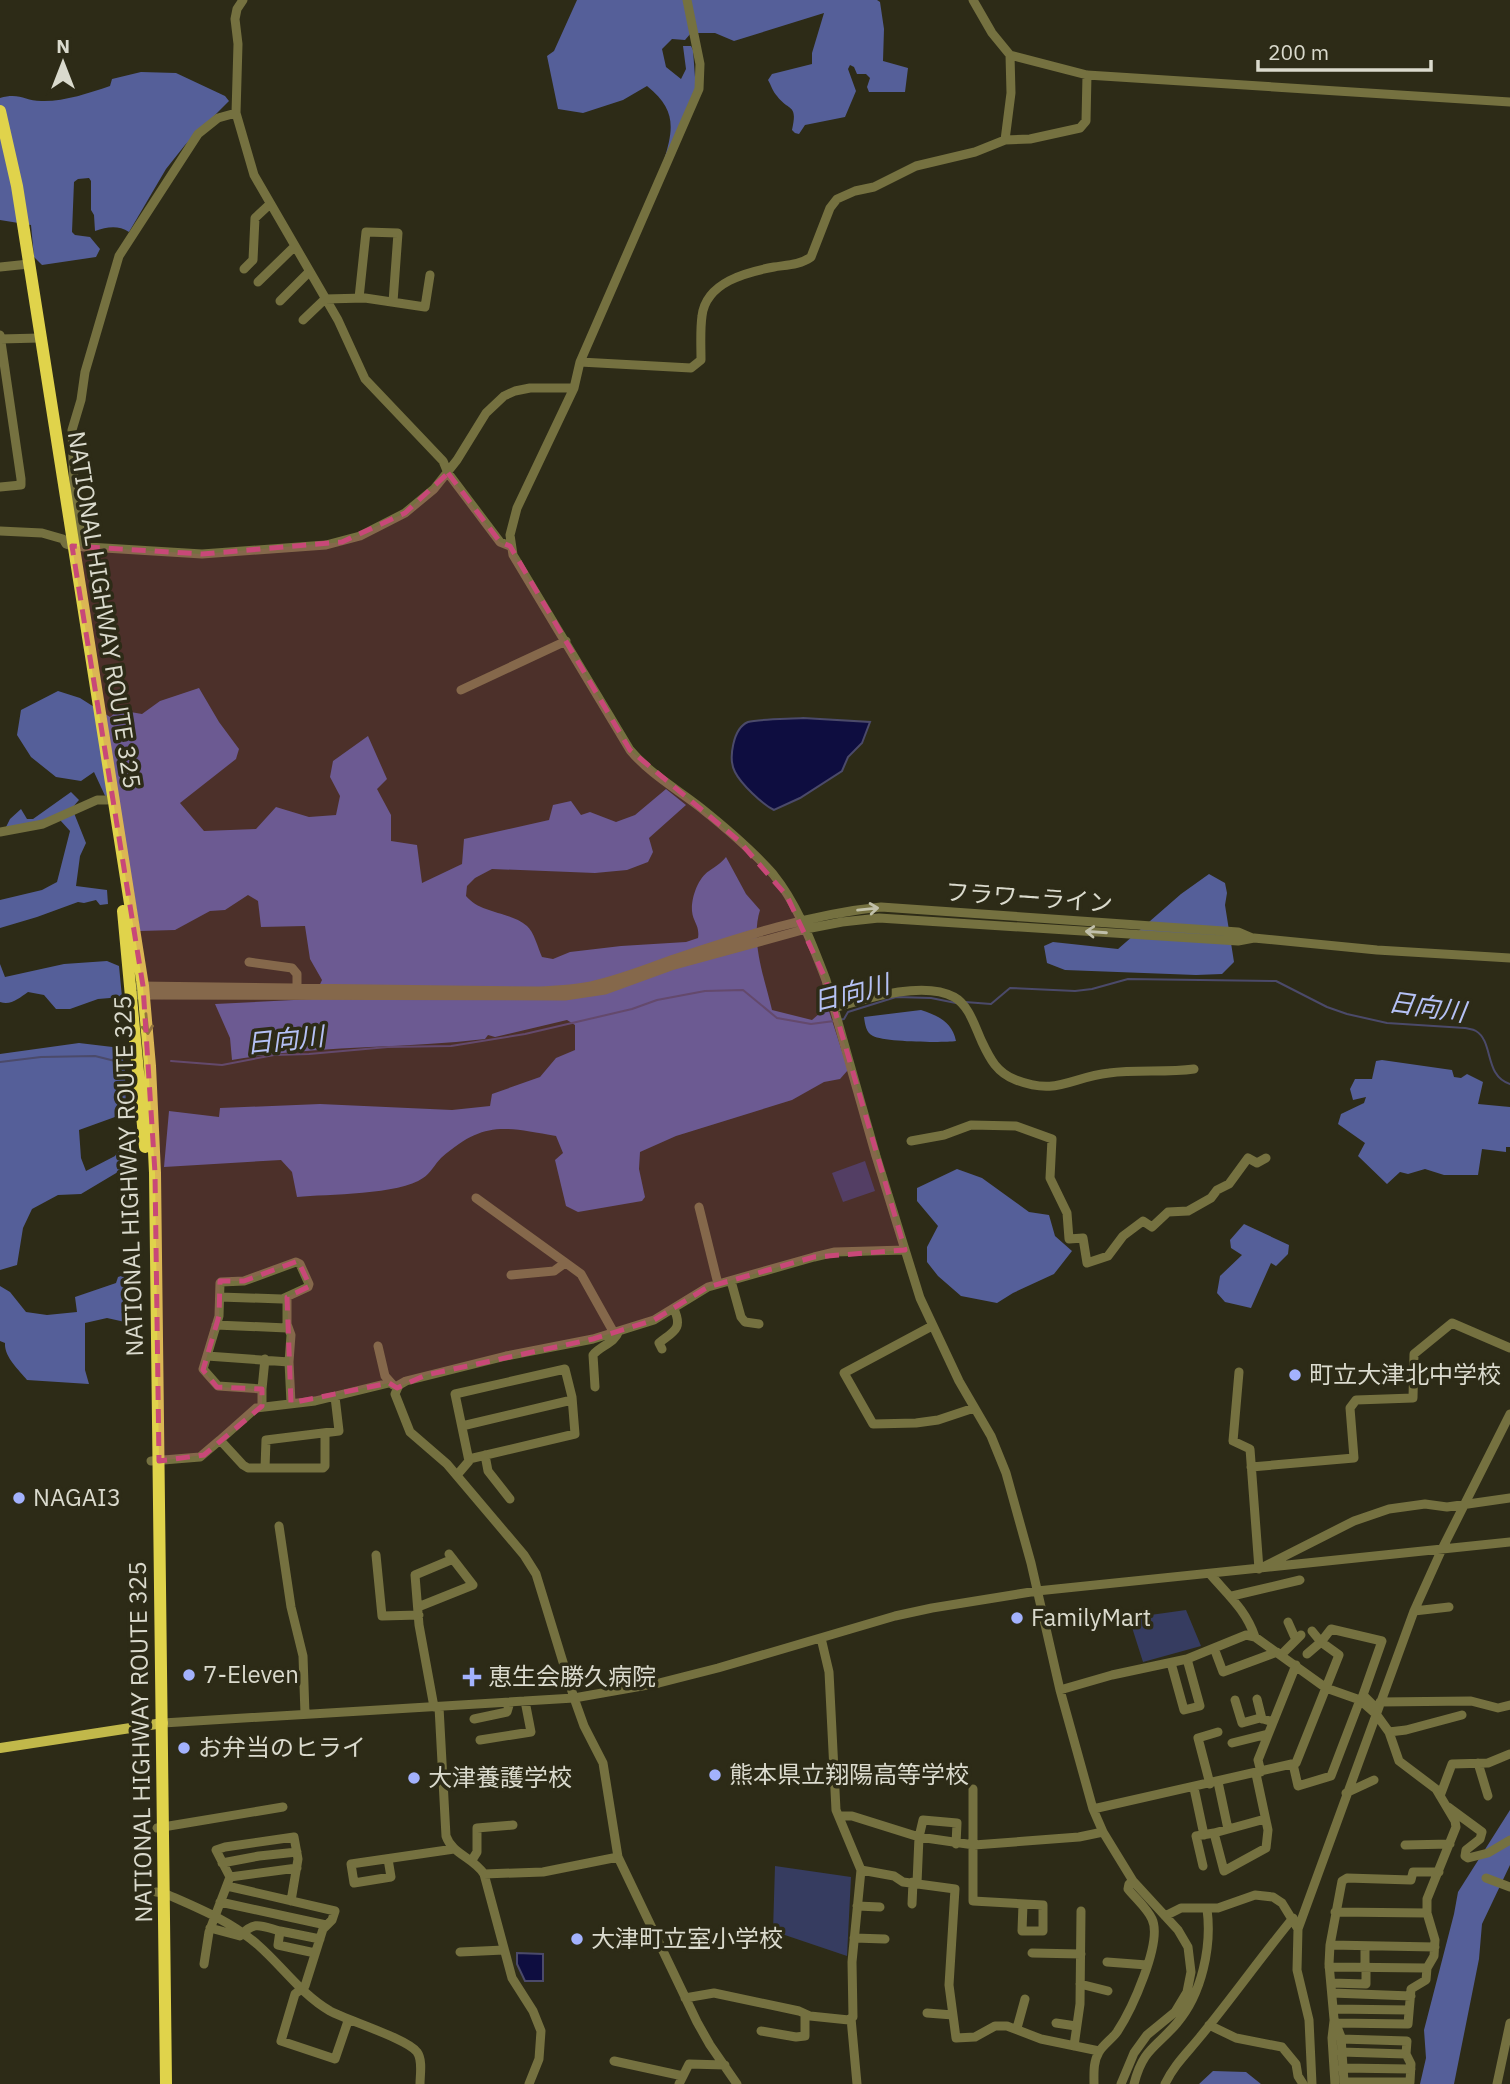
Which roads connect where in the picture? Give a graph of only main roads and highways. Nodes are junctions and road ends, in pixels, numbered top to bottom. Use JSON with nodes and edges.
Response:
{"nodes":[{"id":1,"x":0,"y":111,"type":"edge"},
{"id":2,"x":0,"y":140,"type":"edge"},
{"id":3,"x":26,"y":264,"type":"junction"},
{"id":4,"x":71,"y":544,"type":"junction"},
{"id":5,"x":137,"y":991,"type":"junction"},
{"id":6,"x":159,"y":1723,"type":"junction"},
{"id":7,"x":0,"y":1748,"type":"edge"},
{"id":8,"x":160,"y":1893,"type":"junction"},
{"id":9,"x":159,"y":2084,"type":"edge"},
{"id":10,"x":166,"y":2084,"type":"edge"}],
"edges":[{"from":1,"to":3,"type":"highway","name":"NATIONAL HIGHWAY ROUTE 325"},
{"from":2,"to":3,"type":"highway","name":"NATIONAL HIGHWAY ROUTE 325"},
{"from":3,"to":4,"type":"highway","name":"NATIONAL HIGHWAY ROUTE 325"},
{"from":4,"to":5,"type":"highway","name":"NATIONAL HIGHWAY ROUTE 325"},
{"from":4,"to":5,"type":"highway","name":"NATIONAL HIGHWAY ROUTE 325"},
{"from":5,"to":6,"type":"highway","name":"NATIONAL HIGHWAY ROUTE 325"},
{"from":6,"to":7,"type":"main road"},
{"from":6,"to":8,"type":"highway","name":"NATIONAL HIGHWAY ROUTE 325"},
{"from":8,"to":9,"type":"highway","name":"NATIONAL HIGHWAY ROUTE 325"},
{"from":8,"to":10,"type":"highway","name":"NATIONAL HIGHWAY ROUTE 325"}]}
